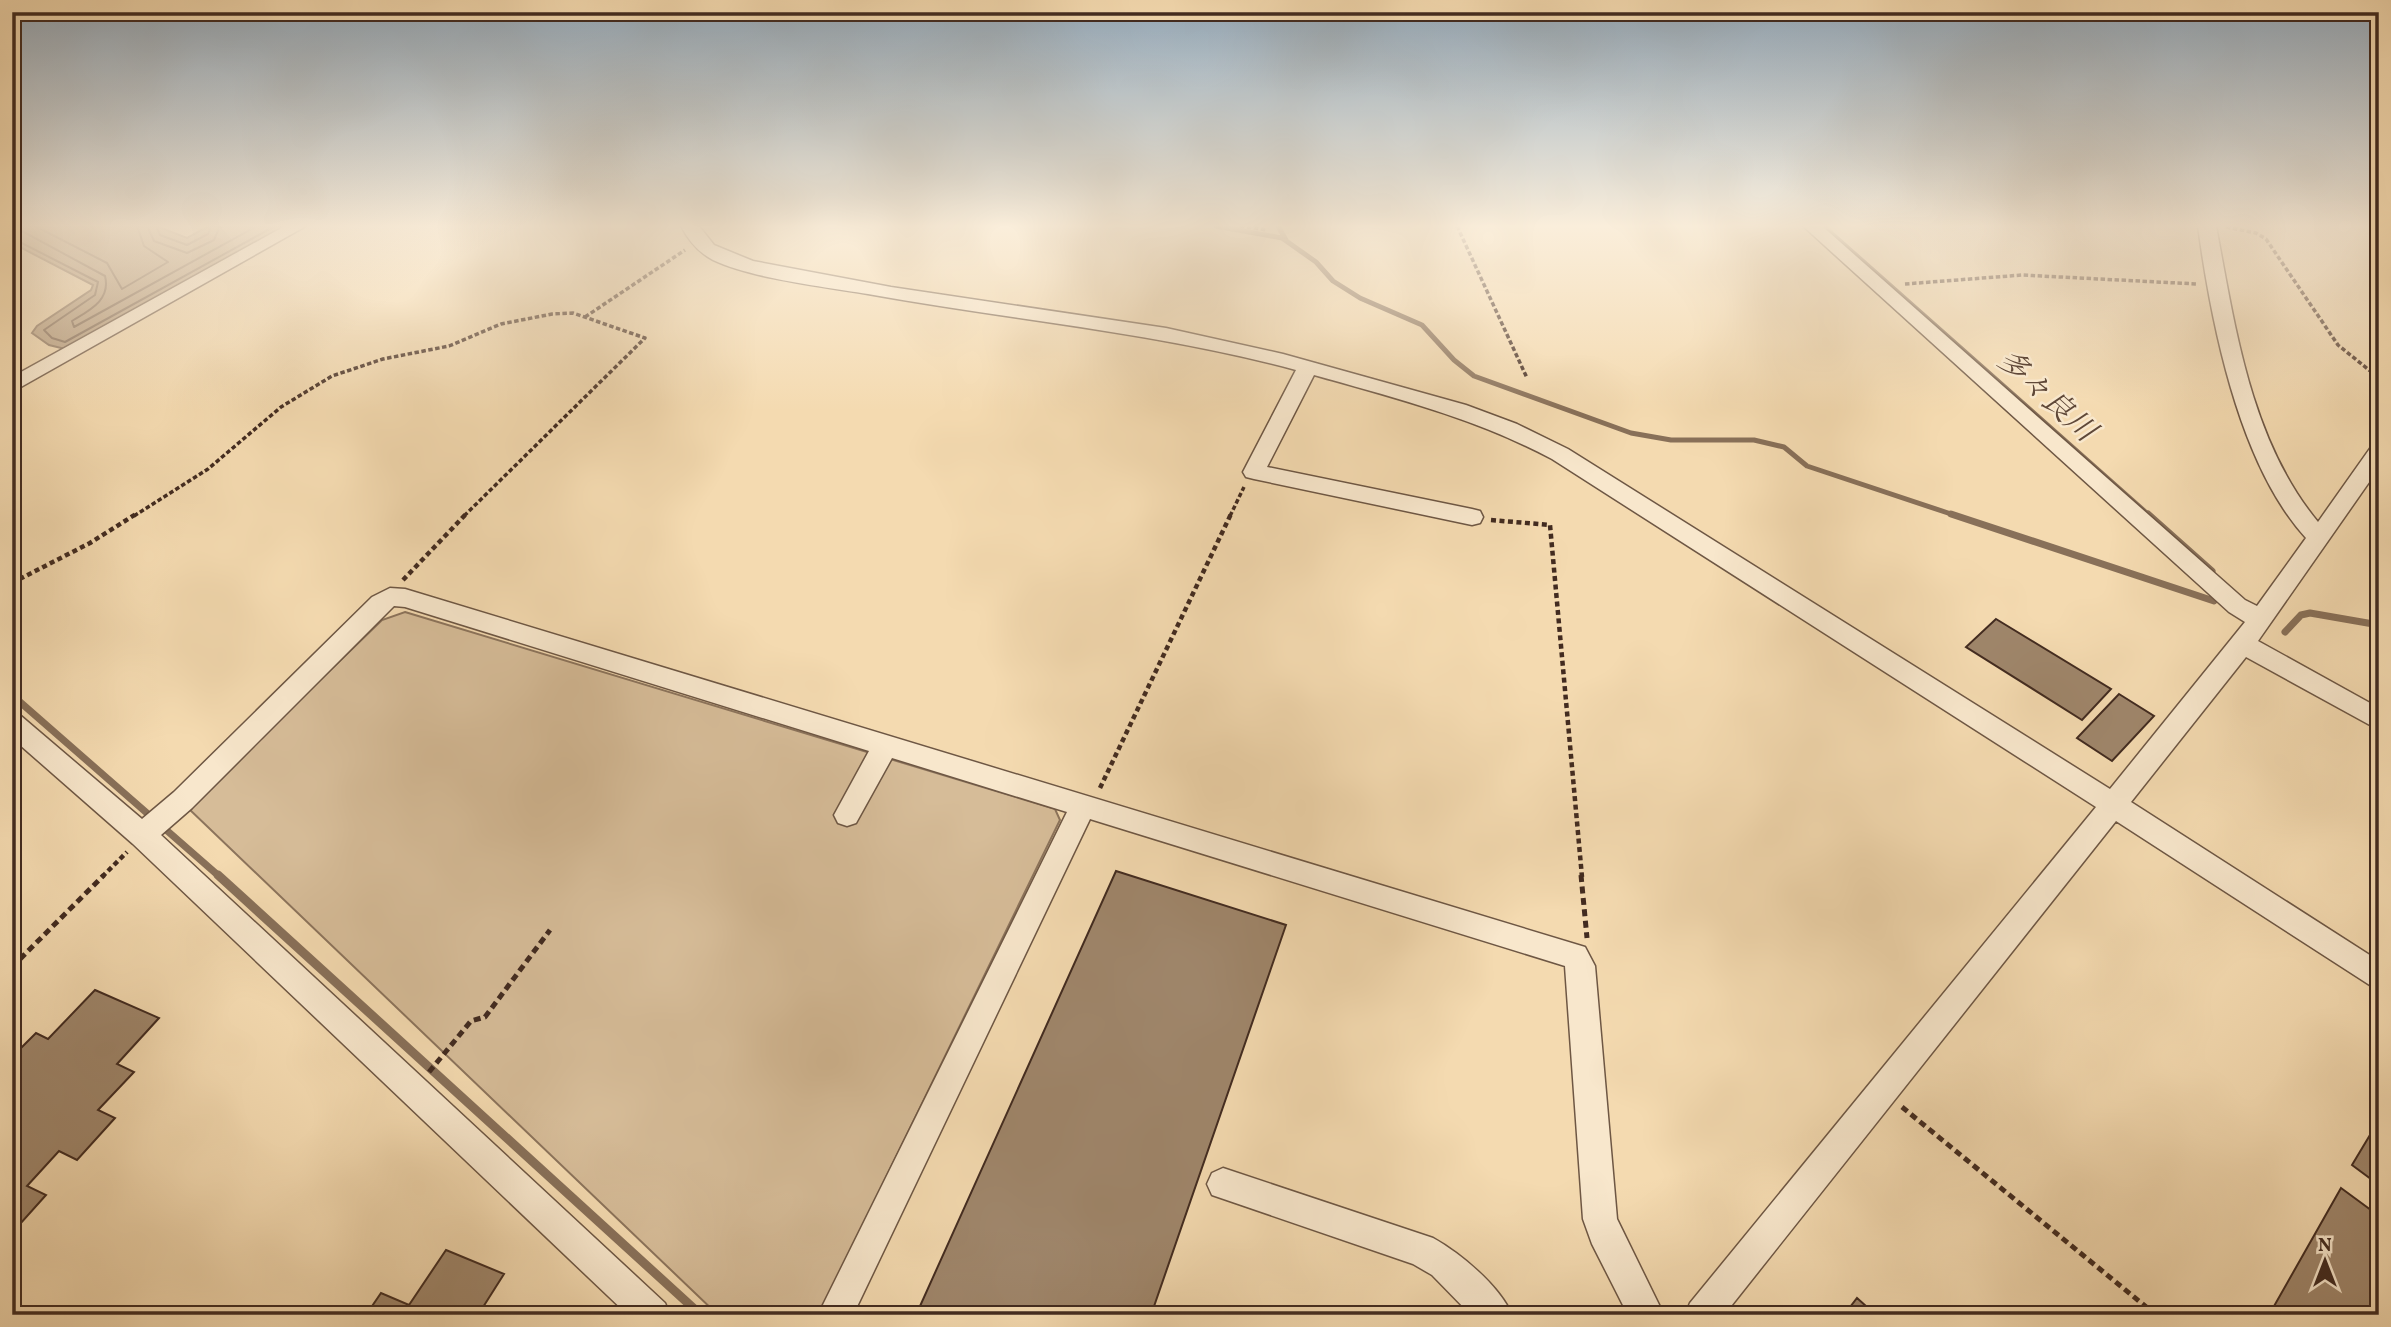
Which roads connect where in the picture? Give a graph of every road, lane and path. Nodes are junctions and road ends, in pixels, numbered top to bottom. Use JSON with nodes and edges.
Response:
{"nodes":[{"id":1,"x":187,"y":288,"type":"edge"},
{"id":2,"x":627,"y":288,"type":"edge"},
{"id":3,"x":858,"y":288,"type":"edge"},
{"id":4,"x":1486,"y":288,"type":"edge"},
{"id":5,"x":1883,"y":288,"type":"edge"},
{"id":6,"x":2215,"y":288,"type":"edge"},
{"id":7,"x":2299,"y":288,"type":"edge"},
{"id":8,"x":584,"y":317,"type":"junction"},
{"id":9,"x":1308,"y":367,"type":"junction"},
{"id":10,"x":1527,"y":378,"type":"dead end"},
{"id":11,"x":2379,"y":379,"type":"edge"},
{"id":12,"x":12,"y":386,"type":"edge"},
{"id":13,"x":2379,"y":452,"type":"edge"},
{"id":14,"x":1254,"y":472,"type":"junction"},
{"id":15,"x":1472,"y":517,"type":"joint"},
{"id":16,"x":2317,"y":535,"type":"junction"},
{"id":17,"x":12,"y":583,"type":"edge"},
{"id":18,"x":390,"y":597,"type":"junction"},
{"id":19,"x":2261,"y":620,"type":"junction"},
{"id":20,"x":2243,"y":644,"type":"junction"},
{"id":21,"x":2379,"y":720,"type":"edge"},
{"id":22,"x":12,"y":723,"type":"edge"},
{"id":23,"x":886,"y":744,"type":"junction"},
{"id":24,"x":2114,"y":804,"type":"junction"},
{"id":25,"x":1083,"y":806,"type":"junction"},
{"id":26,"x":847,"y":815,"type":"dead end"},
{"id":27,"x":152,"y":826,"type":"junction"},
{"id":28,"x":550,"y":930,"type":"dead end"},
{"id":29,"x":1577,"y":961,"type":"junction"},
{"id":30,"x":12,"y":967,"type":"edge"},
{"id":31,"x":2379,"y":977,"type":"edge"},
{"id":32,"x":424,"y":1078,"type":"dead end"},
{"id":33,"x":1884,"y":1093,"type":"junction"},
{"id":34,"x":1223,"y":1184,"type":"dead end"},
{"id":35,"x":653,"y":1315,"type":"edge"},
{"id":36,"x":835,"y":1315,"type":"edge"},
{"id":37,"x":1495,"y":1315,"type":"edge"},
{"id":38,"x":1647,"y":1315,"type":"edge"},
{"id":39,"x":1702,"y":1315,"type":"edge"},
{"id":40,"x":2156,"y":1315,"type":"edge"}],
"edges":[{"from":1,"to":12,"type":"street"},
{"from":2,"to":8,"type":"path"},
{"from":3,"to":9,"type":"street"},
{"from":4,"to":10,"type":"path"},
{"from":5,"to":19,"type":"street"},
{"from":6,"to":16,"type":"street"},
{"from":7,"to":11,"type":"path"},
{"from":8,"to":17,"type":"path"},
{"from":8,"to":18,"type":"path"},
{"from":9,"to":14,"type":"street"},
{"from":9,"to":24,"type":"street"},
{"from":13,"to":16,"type":"street"},
{"from":14,"to":15,"type":"street"},
{"from":14,"to":25,"type":"path"},
{"from":15,"to":29,"type":"path"},
{"from":16,"to":19,"type":"street"},
{"from":18,"to":23,"type":"street"},
{"from":18,"to":27,"type":"street"},
{"from":19,"to":20,"type":"street"},
{"from":20,"to":21,"type":"street"},
{"from":20,"to":24,"type":"street"},
{"from":22,"to":27,"type":"street"},
{"from":23,"to":25,"type":"street"},
{"from":23,"to":26,"type":"street"},
{"from":24,"to":31,"type":"street"},
{"from":24,"to":33,"type":"street"},
{"from":25,"to":29,"type":"street"},
{"from":25,"to":36,"type":"street"},
{"from":27,"to":30,"type":"path"},
{"from":27,"to":35,"type":"street"},
{"from":28,"to":32,"type":"path"},
{"from":29,"to":38,"type":"street"},
{"from":33,"to":39,"type":"street"},
{"from":33,"to":40,"type":"path"},
{"from":34,"to":37,"type":"street"}]}
